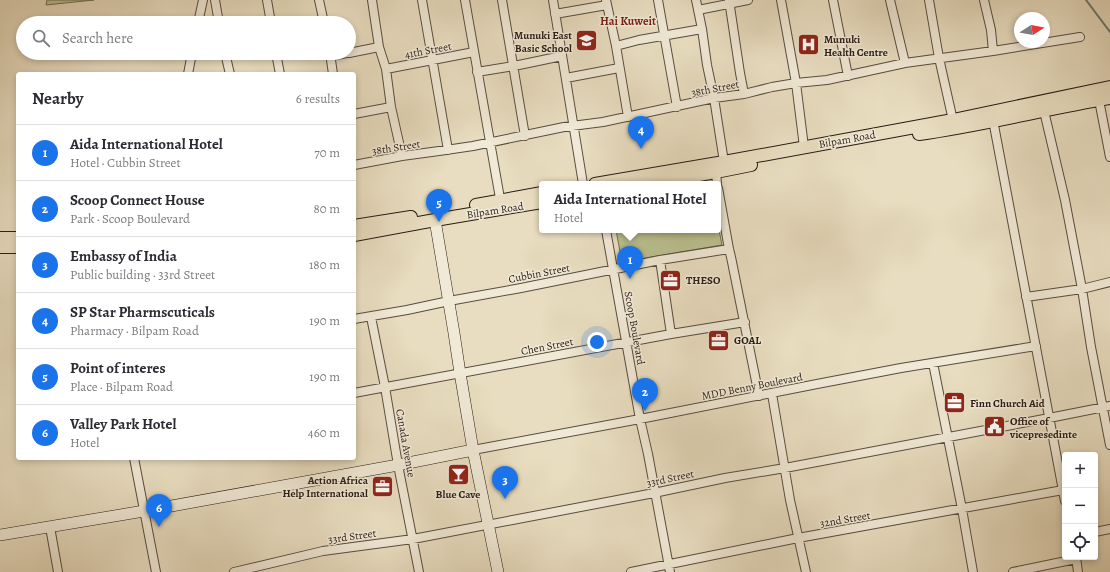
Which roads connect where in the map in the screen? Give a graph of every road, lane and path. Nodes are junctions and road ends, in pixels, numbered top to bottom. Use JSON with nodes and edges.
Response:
{"nodes":[{"id":1,"x":203,"y":0,"type":"edge"},
{"id":2,"x":215,"y":0,"type":"edge"},
{"id":3,"x":267,"y":0,"type":"edge"},
{"id":4,"x":319,"y":0,"type":"edge"},
{"id":5,"x":372,"y":0,"type":"edge"},
{"id":6,"x":422,"y":0,"type":"edge"},
{"id":7,"x":465,"y":0,"type":"edge"},
{"id":8,"x":502,"y":0,"type":"edge"},
{"id":9,"x":553,"y":0,"type":"edge"},
{"id":10,"x":658,"y":0,"type":"edge"},
{"id":11,"x":696,"y":0,"type":"edge"},
{"id":12,"x":748,"y":0,"type":"edge"},
{"id":13,"x":781,"y":0,"type":"edge"},
{"id":14,"x":833,"y":0,"type":"edge"},
{"id":15,"x":890,"y":0,"type":"edge"},
{"id":16,"x":929,"y":0,"type":"edge"},
{"id":17,"x":984,"y":0,"type":"edge"},
{"id":18,"x":729,"y":2,"type":"edge"},
{"id":19,"x":607,"y":3,"type":"edge"},
{"id":20,"x":698,"y":10,"type":"junction"},
{"id":21,"x":555,"y":14,"type":"junction"},
{"id":22,"x":200,"y":16,"type":"edge"},
{"id":23,"x":218,"y":16,"type":"edge"},
{"id":24,"x":270,"y":16,"type":"edge"},
{"id":25,"x":322,"y":16,"type":"edge"},
{"id":26,"x":702,"y":29,"type":"junction"},
{"id":27,"x":665,"y":36,"type":"junction"},
{"id":28,"x":1080,"y":36,"type":"dead end"},
{"id":29,"x":616,"y":46,"type":"junction"},
{"id":30,"x":379,"y":47,"type":"junction"},
{"id":31,"x":356,"y":51,"type":"edge"},
{"id":32,"x":993,"y":51,"type":"junction"},
{"id":33,"x":474,"y":52,"type":"junction"},
{"id":34,"x":562,"y":56,"type":"junction"},
{"id":35,"x":939,"y":58,"type":"junction"},
{"id":36,"x":191,"y":60,"type":"edge"},
{"id":37,"x":227,"y":60,"type":"edge"},
{"id":38,"x":277,"y":60,"type":"edge"},
{"id":39,"x":331,"y":60,"type":"edge"},
{"id":40,"x":432,"y":60,"type":"junction"},
{"id":41,"x":905,"y":63,"type":"junction"},
{"id":42,"x":514,"y":66,"type":"junction"},
{"id":43,"x":619,"y":68,"type":"junction"},
{"id":44,"x":386,"y":69,"type":"junction"},
{"id":45,"x":188,"y":72,"type":"edge"},
{"id":46,"x":230,"y":72,"type":"edge"},
{"id":47,"x":280,"y":72,"type":"edge"},
{"id":48,"x":333,"y":72,"type":"edge"},
{"id":49,"x":478,"y":72,"type":"junction"},
{"id":50,"x":848,"y":76,"type":"junction"},
{"id":51,"x":566,"y":78,"type":"junction"},
{"id":52,"x":796,"y":83,"type":"junction"},
{"id":53,"x":744,"y":94,"type":"junction"},
{"id":54,"x":1104,"y":94,"type":"edge"},
{"id":55,"x":714,"y":98,"type":"junction"},
{"id":56,"x":391,"y":107,"type":"junction"},
{"id":57,"x":677,"y":107,"type":"junction"},
{"id":58,"x":1044,"y":111,"type":"junction"},
{"id":59,"x":356,"y":114,"type":"edge"},
{"id":60,"x":628,"y":117,"type":"junction"},
{"id":61,"x":993,"y":120,"type":"junction"},
{"id":62,"x":954,"y":124,"type":"junction"},
{"id":63,"x":574,"y":126,"type":"junction"},
{"id":64,"x":525,"y":136,"type":"junction"},
{"id":65,"x":490,"y":143,"type":"junction"},
{"id":66,"x":804,"y":147,"type":"junction"},
{"id":67,"x":448,"y":150,"type":"junction"},
{"id":68,"x":402,"y":156,"type":"junction"},
{"id":69,"x":1110,"y":157,"type":"edge"},
{"id":70,"x":724,"y":162,"type":"junction"},
{"id":71,"x":356,"y":165,"type":"edge"},
{"id":72,"x":716,"y":178,"type":"edge"},
{"id":73,"x":582,"y":181,"type":"edge"},
{"id":74,"x":613,"y":181,"type":"edge"},
{"id":75,"x":682,"y":181,"type":"edge"},
{"id":76,"x":539,"y":195,"type":"edge"},
{"id":77,"x":539,"y":202,"type":"edge"},
{"id":78,"x":501,"y":205,"type":"junction"},
{"id":79,"x":721,"y":205,"type":"edge"},
{"id":80,"x":435,"y":220,"type":"junction"},
{"id":81,"x":356,"y":226,"type":"edge"},
{"id":82,"x":607,"y":233,"type":"edge"},
{"id":83,"x":356,"y":235,"type":"edge"},
{"id":84,"x":0,"y":238,"type":"edge"},
{"id":85,"x":16,"y":238,"type":"edge"},
{"id":86,"x":0,"y":247,"type":"edge"},
{"id":87,"x":16,"y":247,"type":"edge"},
{"id":88,"x":729,"y":249,"type":"junction"},
{"id":89,"x":660,"y":260,"type":"junction"},
{"id":90,"x":613,"y":269,"type":"junction"},
{"id":91,"x":1110,"y":282,"type":"edge"},
{"id":92,"x":1082,"y":289,"type":"junction"},
{"id":93,"x":1026,"y":297,"type":"junction"},
{"id":94,"x":449,"y":301,"type":"junction"},
{"id":95,"x":371,"y":317,"type":"junction"},
{"id":96,"x":356,"y":319,"type":"edge"},
{"id":97,"x":745,"y":322,"type":"junction"},
{"id":98,"x":671,"y":334,"type":"junction"},
{"id":99,"x":626,"y":342,"type":"junction"},
{"id":100,"x":1036,"y":346,"type":"junction"},
{"id":101,"x":933,"y":363,"type":"junction"},
{"id":102,"x":460,"y":373,"type":"junction"},
{"id":103,"x":385,"y":387,"type":"junction"},
{"id":104,"x":356,"y":393,"type":"edge"},
{"id":105,"x":772,"y":394,"type":"junction"},
{"id":106,"x":759,"y":396,"type":"junction"},
{"id":107,"x":1106,"y":407,"type":"edge"},
{"id":108,"x":1049,"y":418,"type":"junction"},
{"id":109,"x":640,"y":420,"type":"junction"},
{"id":110,"x":948,"y":437,"type":"junction"},
{"id":111,"x":1110,"y":445,"type":"edge"},
{"id":112,"x":473,"y":450,"type":"junction"},
{"id":113,"x":134,"y":460,"type":"edge"},
{"id":114,"x":398,"y":465,"type":"junction"},
{"id":115,"x":785,"y":468,"type":"junction"},
{"id":116,"x":1063,"y":488,"type":"edge"},
{"id":117,"x":1062,"y":490,"type":"edge"},
{"id":118,"x":654,"y":493,"type":"junction"},
{"id":119,"x":962,"y":509,"type":"junction"},
{"id":120,"x":144,"y":512,"type":"junction"},
{"id":121,"x":488,"y":524,"type":"junction"},
{"id":122,"x":50,"y":527,"type":"junction"},
{"id":123,"x":1110,"y":529,"type":"edge"},
{"id":124,"x":1098,"y":531,"type":"edge"},
{"id":125,"x":0,"y":535,"type":"edge"},
{"id":126,"x":798,"y":538,"type":"junction"},
{"id":127,"x":412,"y":539,"type":"junction"},
{"id":128,"x":1067,"y":560,"type":"edge"},
{"id":129,"x":1076,"y":560,"type":"edge"},
{"id":130,"x":669,"y":568,"type":"edge"},
{"id":131,"x":58,"y":572,"type":"edge"},
{"id":132,"x":156,"y":572,"type":"edge"},
{"id":133,"x":234,"y":572,"type":"edge"},
{"id":134,"x":419,"y":572,"type":"edge"},
{"id":135,"x":498,"y":572,"type":"edge"},
{"id":136,"x":631,"y":572,"type":"edge"},
{"id":137,"x":806,"y":572,"type":"edge"},
{"id":138,"x":972,"y":572,"type":"edge"},
{"id":139,"x":1013,"y":572,"type":"edge"},
{"id":140,"x":1078,"y":572,"type":"edge"}],
"edges":[{"from":1,"to":22,"type":"street"},
{"from":2,"to":23,"type":"street"},
{"from":3,"to":24,"type":"street"},
{"from":4,"to":25,"type":"street"},
{"from":5,"to":30,"type":"street"},
{"from":6,"to":40,"type":"street"},
{"from":7,"to":33,"type":"street"},
{"from":8,"to":42,"type":"street"},
{"from":9,"to":21,"type":"street"},
{"from":10,"to":27,"type":"street"},
{"from":11,"to":20,"type":"street"},
{"from":12,"to":18,"type":"street"},
{"from":13,"to":52,"type":"street"},
{"from":14,"to":50,"type":"street"},
{"from":15,"to":41,"type":"street"},
{"from":16,"to":35,"type":"street"},
{"from":17,"to":32,"type":"street"},
{"from":18,"to":20,"type":"street"},
{"from":18,"to":53,"type":"street"},
{"from":19,"to":21,"type":"street"},
{"from":19,"to":29,"type":"street"},
{"from":20,"to":26,"type":"street"},
{"from":21,"to":34,"type":"street"},
{"from":26,"to":27,"type":"street"},
{"from":26,"to":55,"type":"street"},
{"from":27,"to":29,"type":"street"},
{"from":27,"to":57,"type":"street"},
{"from":28,"to":32,"type":"street","name":"38th Street"},
{"from":29,"to":43,"type":"street"},
{"from":30,"to":31,"type":"street"},
{"from":30,"to":44,"type":"street"},
{"from":32,"to":35,"type":"street","name":"38th Street"},
{"from":33,"to":40,"type":"street","name":"41th Street"},
{"from":33,"to":49,"type":"street"},
{"from":34,"to":42,"type":"street"},
{"from":34,"to":51,"type":"street"},
{"from":35,"to":41,"type":"street","name":"38th Street"},
{"from":35,"to":62,"type":"street"},
{"from":36,"to":45,"type":"street"},
{"from":37,"to":46,"type":"street"},
{"from":38,"to":47,"type":"street"},
{"from":39,"to":48,"type":"street"},
{"from":40,"to":44,"type":"street","name":"41th Street"},
{"from":40,"to":67,"type":"street"},
{"from":41,"to":50,"type":"street","name":"38th Street"},
{"from":42,"to":49,"type":"street"},
{"from":42,"to":64,"type":"street"},
{"from":43,"to":51,"type":"street"},
{"from":43,"to":60,"type":"street"},
{"from":44,"to":56,"type":"street"},
{"from":49,"to":65,"type":"street"},
{"from":50,"to":52,"type":"street","name":"38th Street"},
{"from":51,"to":63,"type":"street"},
{"from":52,"to":53,"type":"street","name":"38th Street"},
{"from":52,"to":66,"type":"street"},
{"from":53,"to":55,"type":"street","name":"38th Street"},
{"from":54,"to":58,"type":"main road","name":"Bilpam Road"},
{"from":54,"to":62,"type":"main road","name":"Bilpam Road"},
{"from":54,"to":69,"type":"street"},
{"from":55,"to":57,"type":"street","name":"38th Street"},
{"from":55,"to":70,"type":"street"},
{"from":56,"to":59,"type":"street"},
{"from":56,"to":68,"type":"street"},
{"from":57,"to":60,"type":"street","name":"38th Street"},
{"from":58,"to":61,"type":"main road","name":"Bilpam Road"},
{"from":58,"to":92,"type":"street"},
{"from":60,"to":63,"type":"street","name":"38th Street"},
{"from":61,"to":62,"type":"main road","name":"Bilpam Road"},
{"from":61,"to":93,"type":"street"},
{"from":62,"to":66,"type":"main road","name":"Bilpam Road"},
{"from":62,"to":72,"type":"main road","name":"Bilpam Road"},
{"from":63,"to":64,"type":"street","name":"38th Street"},
{"from":63,"to":73,"type":"street"},
{"from":64,"to":65,"type":"street","name":"38th Street"},
{"from":65,"to":67,"type":"street","name":"38th Street"},
{"from":65,"to":78,"type":"street"},
{"from":66,"to":70,"type":"main road","name":"Bilpam Road"},
{"from":67,"to":68,"type":"street","name":"38th Street"},
{"from":68,"to":71,"type":"street","name":"38th Street"},
{"from":70,"to":74,"type":"main road","name":"Bilpam Road"},
{"from":72,"to":75,"type":"main road","name":"Bilpam Road"},
{"from":76,"to":78,"type":"main road","name":"Bilpam Road"},
{"from":77,"to":78,"type":"main road","name":"Bilpam Road"},
{"from":78,"to":80,"type":"main road","name":"Bilpam Road"},
{"from":78,"to":81,"type":"main road","name":"Bilpam Road"},
{"from":79,"to":88,"type":"street"},
{"from":80,"to":83,"type":"main road","name":"Bilpam Road"},
{"from":80,"to":94,"type":"street"},
{"from":82,"to":90,"type":"street","name":"Scoop Boulevard"},
{"from":84,"to":85,"type":"main road"},
{"from":86,"to":87,"type":"main road"},
{"from":88,"to":89,"type":"street","name":"Cubbin Street"},
{"from":88,"to":97,"type":"street"},
{"from":89,"to":90,"type":"street","name":"Cubbin Street"},
{"from":89,"to":98,"type":"street"},
{"from":90,"to":94,"type":"street","name":"Cubbin Street"},
{"from":90,"to":99,"type":"street","name":"Scoop Boulevard"},
{"from":91,"to":92,"type":"street"},
{"from":92,"to":93,"type":"street"},
{"from":92,"to":107,"type":"street"},
{"from":93,"to":100,"type":"street"},
{"from":94,"to":95,"type":"street","name":"Cubbin Street"},
{"from":94,"to":102,"type":"street"},
{"from":95,"to":96,"type":"street","name":"Cubbin Street"},
{"from":95,"to":103,"type":"street","name":"Canada Avenue"},
{"from":97,"to":98,"type":"street","name":"Chen Street"},
{"from":97,"to":106,"type":"street"},
{"from":98,"to":99,"type":"street","name":"Chen Street"},
{"from":99,"to":102,"type":"street","name":"Chen Street"},
{"from":99,"to":109,"type":"street","name":"Scoop Boulevard"},
{"from":100,"to":101,"type":"street","name":"MDD Benny Boulevard"},
{"from":100,"to":108,"type":"street"},
{"from":101,"to":105,"type":"street","name":"MDD Benny Boulevard"},
{"from":101,"to":110,"type":"street"},
{"from":102,"to":103,"type":"street","name":"Chen Street"},
{"from":102,"to":112,"type":"street"},
{"from":103,"to":104,"type":"street","name":"Chen Street"},
{"from":103,"to":114,"type":"street","name":"Canada Avenue"},
{"from":105,"to":106,"type":"street","name":"MDD Benny Boulevard"},
{"from":105,"to":115,"type":"street"},
{"from":106,"to":109,"type":"street","name":"MDD Benny Boulevard"},
{"from":107,"to":108,"type":"street","name":"33rd Street"},
{"from":107,"to":111,"type":"street"},
{"from":108,"to":110,"type":"street","name":"33rd Street"},
{"from":108,"to":116,"type":"street"},
{"from":109,"to":112,"type":"street","name":"MDD Benny Boulevard"},
{"from":109,"to":118,"type":"street","name":"Scoop Boulevard"},
{"from":110,"to":115,"type":"street","name":"33rd Street"},
{"from":110,"to":119,"type":"street"},
{"from":112,"to":114,"type":"street"},
{"from":112,"to":121,"type":"street"},
{"from":113,"to":120,"type":"street"},
{"from":114,"to":120,"type":"street"},
{"from":114,"to":127,"type":"street","name":"Canada Avenue"},
{"from":115,"to":118,"type":"street","name":"33rd Street"},
{"from":115,"to":126,"type":"street"},
{"from":117,"to":119,"type":"street","name":"32nd Street"},
{"from":118,"to":121,"type":"street","name":"33rd Street"},
{"from":118,"to":130,"type":"street","name":"Scoop Boulevard"},
{"from":119,"to":126,"type":"street","name":"32nd Street"},
{"from":119,"to":138,"type":"street"},
{"from":120,"to":122,"type":"street"},
{"from":120,"to":132,"type":"street"},
{"from":121,"to":127,"type":"street","name":"33rd Street"},
{"from":121,"to":135,"type":"street"},
{"from":122,"to":125,"type":"street"},
{"from":122,"to":131,"type":"street"},
{"from":123,"to":124,"type":"street"},
{"from":126,"to":130,"type":"street","name":"32nd Street"},
{"from":126,"to":137,"type":"street"},
{"from":127,"to":133,"type":"street","name":"33rd Street"},
{"from":127,"to":134,"type":"street","name":"Canada Avenue"},
{"from":128,"to":139,"type":"street"},
{"from":129,"to":140,"type":"street"},
{"from":130,"to":136,"type":"street","name":"32nd Street"}]}
